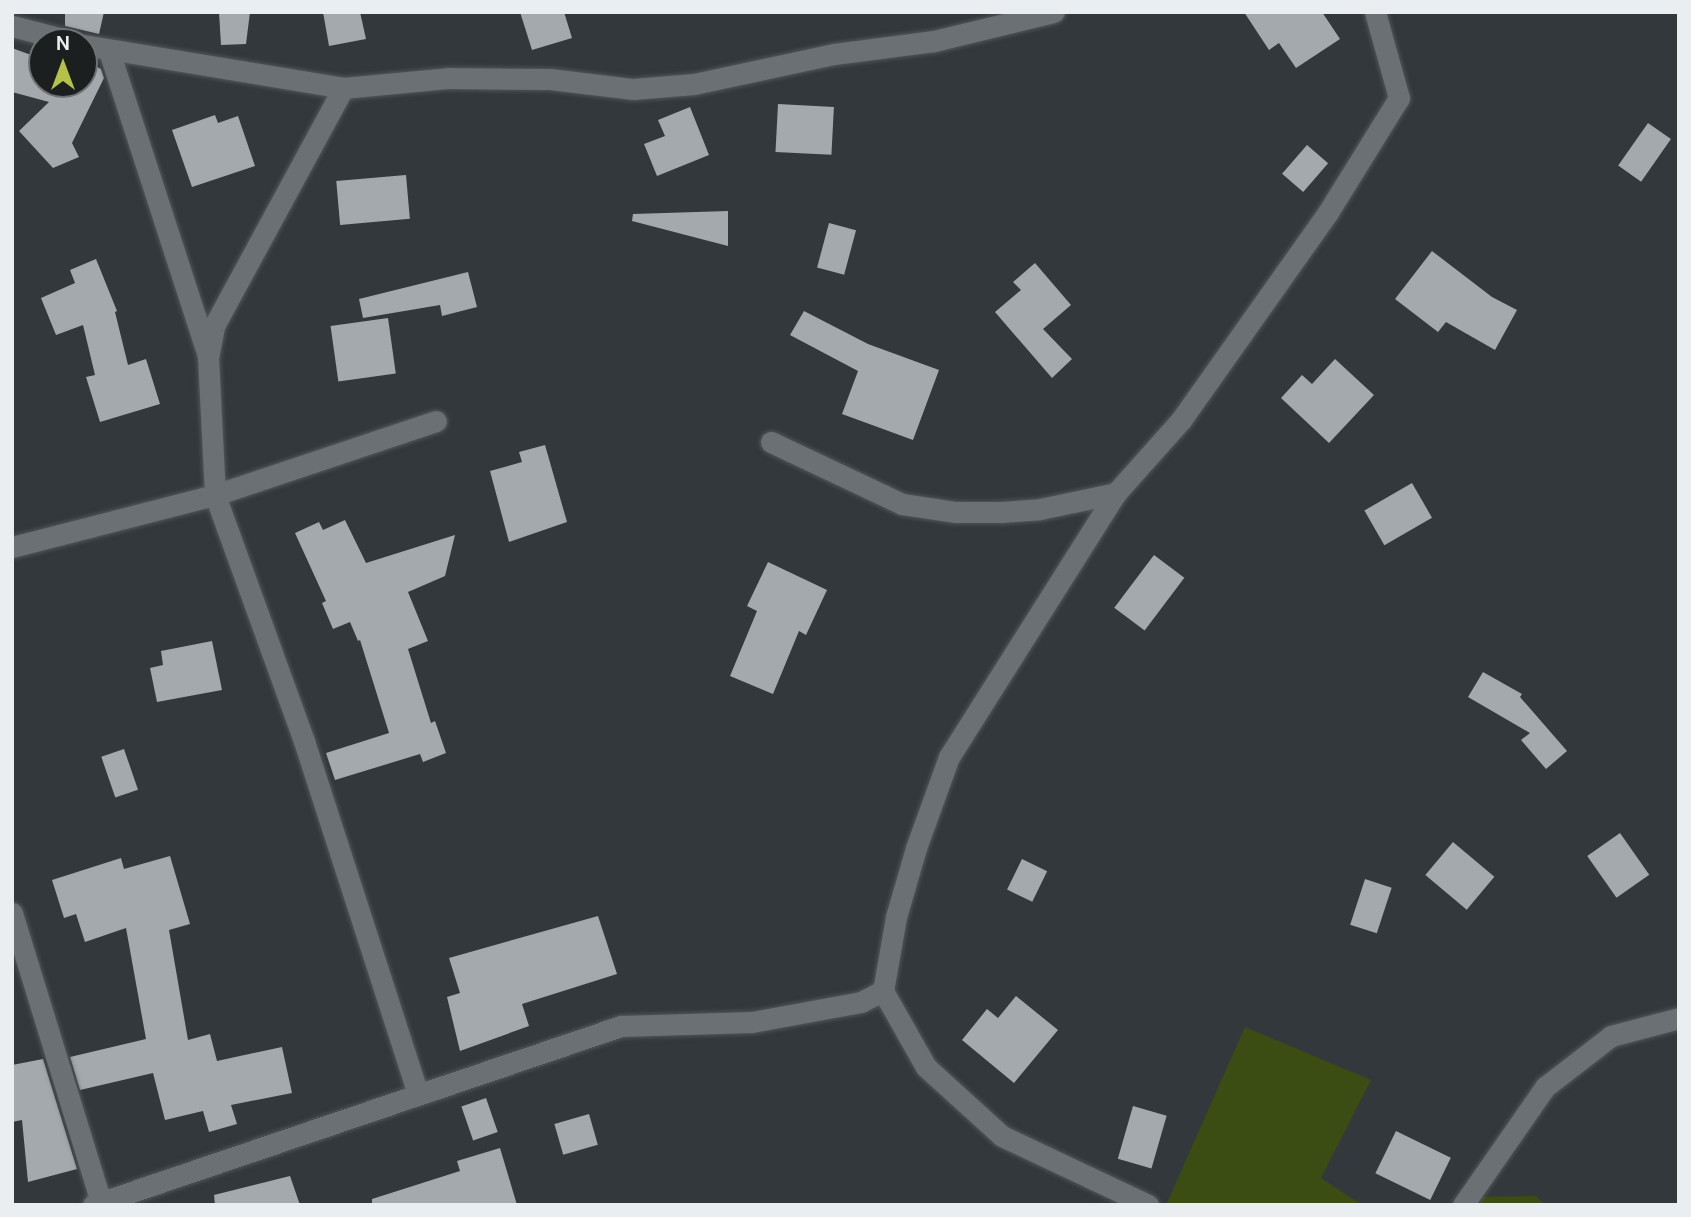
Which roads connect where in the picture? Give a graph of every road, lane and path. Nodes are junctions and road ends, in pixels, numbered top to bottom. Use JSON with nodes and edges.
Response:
{"nodes":[{"id":1,"x":1054,"y":12,"type":"edge"},
{"id":2,"x":1375,"y":12,"type":"edge"},
{"id":3,"x":98,"y":48,"type":"edge"},
{"id":4,"x":109,"y":51,"type":"junction"},
{"id":5,"x":343,"y":88,"type":"junction"},
{"id":6,"x":208,"y":358,"type":"junction"},
{"id":7,"x":436,"y":421,"type":"dead end"},
{"id":8,"x":771,"y":442,"type":"dead end"},
{"id":9,"x":1116,"y":493,"type":"junction"},
{"id":10,"x":215,"y":495,"type":"junction"},
{"id":11,"x":12,"y":547,"type":"edge"},
{"id":12,"x":12,"y":913,"type":"edge"},
{"id":13,"x":883,"y":991,"type":"junction"},
{"id":14,"x":1679,"y":1018,"type":"edge"},
{"id":15,"x":418,"y":1094,"type":"junction"},
{"id":16,"x":99,"y":1204,"type":"edge"},
{"id":17,"x":1148,"y":1205,"type":"edge"},
{"id":18,"x":1463,"y":1205,"type":"edge"}],
"edges":[{"from":1,"to":5,"type":"street"},
{"from":2,"to":9,"type":"street"},
{"from":3,"to":4,"type":"street"},
{"from":4,"to":5,"type":"street"},
{"from":4,"to":6,"type":"street"},
{"from":5,"to":6,"type":"street"},
{"from":6,"to":10,"type":"street"},
{"from":7,"to":10,"type":"street"},
{"from":8,"to":9,"type":"street"},
{"from":9,"to":13,"type":"street"},
{"from":10,"to":11,"type":"street"},
{"from":10,"to":15,"type":"street"},
{"from":12,"to":16,"type":"street"},
{"from":13,"to":15,"type":"street"},
{"from":13,"to":17,"type":"street"},
{"from":14,"to":18,"type":"street"},
{"from":15,"to":16,"type":"street"}]}
